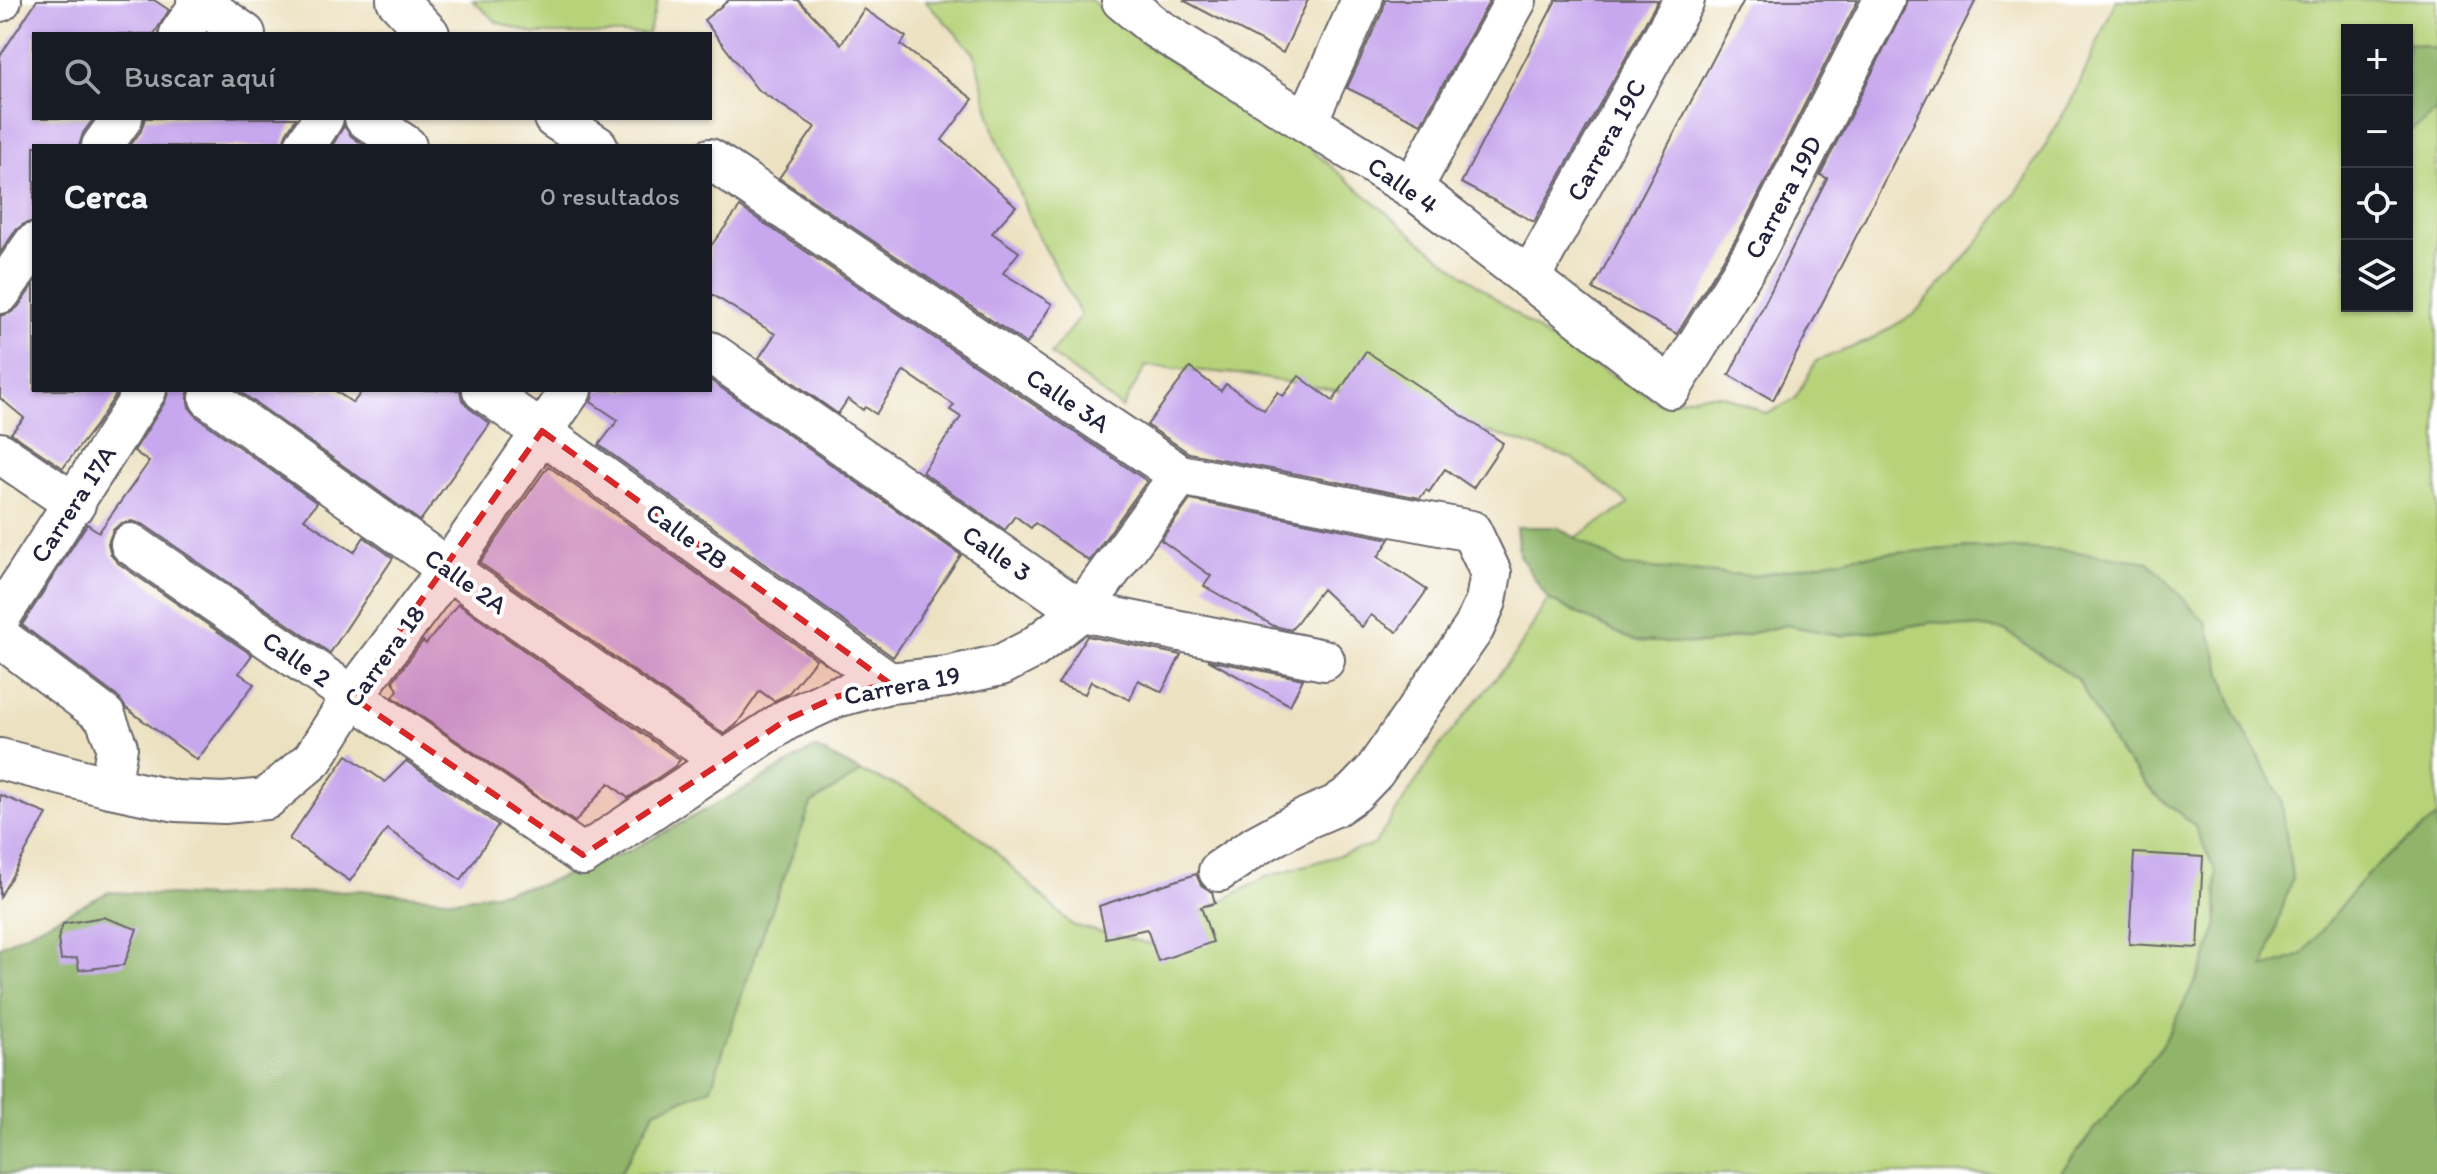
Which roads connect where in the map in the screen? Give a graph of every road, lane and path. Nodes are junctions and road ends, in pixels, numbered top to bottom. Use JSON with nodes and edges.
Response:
{"nodes":[{"id":1,"x":397,"y":0,"type":"edge"},
{"id":2,"x":1122,"y":0,"type":"edge"},
{"id":3,"x":1362,"y":0,"type":"edge"},
{"id":4,"x":1516,"y":0,"type":"edge"},
{"id":5,"x":1684,"y":0,"type":"edge"},
{"id":6,"x":1884,"y":0,"type":"edge"},
{"id":7,"x":193,"y":12,"type":"edge"},
{"id":8,"x":1163,"y":14,"type":"edge"},
{"id":9,"x":240,"y":32,"type":"edge"},
{"id":10,"x":427,"y":32,"type":"edge"},
{"id":11,"x":121,"y":120,"type":"edge"},
{"id":12,"x":322,"y":120,"type":"edge"},
{"id":13,"x":368,"y":120,"type":"edge"},
{"id":14,"x":557,"y":120,"type":"edge"},
{"id":15,"x":1307,"y":121,"type":"junction"},
{"id":16,"x":103,"y":144,"type":"edge"},
{"id":17,"x":306,"y":144,"type":"edge"},
{"id":18,"x":403,"y":144,"type":"edge"},
{"id":19,"x":594,"y":144,"type":"edge"},
{"id":20,"x":712,"y":160,"type":"edge"},
{"id":21,"x":1412,"y":188,"type":"junction"},
{"id":22,"x":32,"y":247,"type":"edge"},
{"id":23,"x":1529,"y":279,"type":"junction"},
{"id":24,"x":0,"y":293,"type":"edge"},
{"id":25,"x":712,"y":353,"type":"edge"},
{"id":26,"x":1671,"y":388,"type":"joint"},
{"id":27,"x":145,"y":392,"type":"edge"},
{"id":28,"x":486,"y":392,"type":"edge"},
{"id":29,"x":570,"y":392,"type":"edge"},
{"id":30,"x":210,"y":398,"type":"dead end"},
{"id":31,"x":542,"y":431,"type":"junction"},
{"id":32,"x":0,"y":453,"type":"edge"},
{"id":33,"x":1180,"y":475,"type":"junction"},
{"id":34,"x":75,"y":504,"type":"junction"},
{"id":35,"x":131,"y":544,"type":"dead end"},
{"id":36,"x":448,"y":569,"type":"junction"},
{"id":37,"x":1081,"y":611,"type":"junction"},
{"id":38,"x":0,"y":617,"type":"edge"},
{"id":39,"x":0,"y":637,"type":"edge"},
{"id":40,"x":1324,"y":660,"type":"dead end"},
{"id":41,"x":889,"y":683,"type":"junction"},
{"id":42,"x":352,"y":697,"type":"junction"},
{"id":43,"x":0,"y":759,"type":"edge"},
{"id":44,"x":724,"y":762,"type":"junction"},
{"id":45,"x":110,"y":787,"type":"junction"},
{"id":46,"x":583,"y":855,"type":"joint"},
{"id":47,"x":1219,"y":871,"type":"dead end"}],
"edges":[{"from":1,"to":10,"type":"street"},
{"from":2,"to":8,"type":"street","name":"Calle 4"},
{"from":3,"to":15,"type":"street"},
{"from":4,"to":21,"type":"street"},
{"from":5,"to":23,"type":"street","name":"Carrera 19C"},
{"from":6,"to":26,"type":"street","name":"Carrera 19D"},
{"from":7,"to":9,"type":"street"},
{"from":8,"to":15,"type":"street","name":"Calle 4"},
{"from":11,"to":16,"type":"street"},
{"from":12,"to":17,"type":"street"},
{"from":13,"to":18,"type":"street"},
{"from":14,"to":19,"type":"street"},
{"from":15,"to":21,"type":"street","name":"Calle 4"},
{"from":20,"to":33,"type":"street","name":"Calle 3A"},
{"from":21,"to":23,"type":"street","name":"Calle 4"},
{"from":22,"to":24,"type":"street"},
{"from":23,"to":26,"type":"street","name":"Calle 4"},
{"from":25,"to":37,"type":"street","name":"Calle 3"},
{"from":27,"to":34,"type":"street","name":"Carrera 17A"},
{"from":28,"to":31,"type":"street","name":"Calle 2B"},
{"from":29,"to":31,"type":"street","name":"Carrera 18"},
{"from":30,"to":36,"type":"street","name":"Calle 2A"},
{"from":31,"to":36,"type":"street","name":"Carrera 18"},
{"from":31,"to":41,"type":"street","name":"Calle 2B"},
{"from":32,"to":34,"type":"street"},
{"from":33,"to":37,"type":"street","name":"Carrera 19"},
{"from":33,"to":47,"type":"street","name":"Calle 3A"},
{"from":34,"to":38,"type":"street","name":"Carrera 17A"},
{"from":35,"to":42,"type":"street","name":"Calle 2"},
{"from":36,"to":42,"type":"street","name":"Carrera 18"},
{"from":36,"to":44,"type":"street","name":"Calle 2A"},
{"from":37,"to":40,"type":"street","name":"Calle 3"},
{"from":37,"to":41,"type":"street","name":"Carrera 19"},
{"from":39,"to":45,"type":"street"},
{"from":41,"to":44,"type":"street","name":"Carrera 19"},
{"from":42,"to":45,"type":"street","name":"Carrera 18"},
{"from":42,"to":46,"type":"street","name":"Calle 2"},
{"from":43,"to":45,"type":"street","name":"Carrera 18"},
{"from":44,"to":46,"type":"street","name":"Carrera 19"}]}
